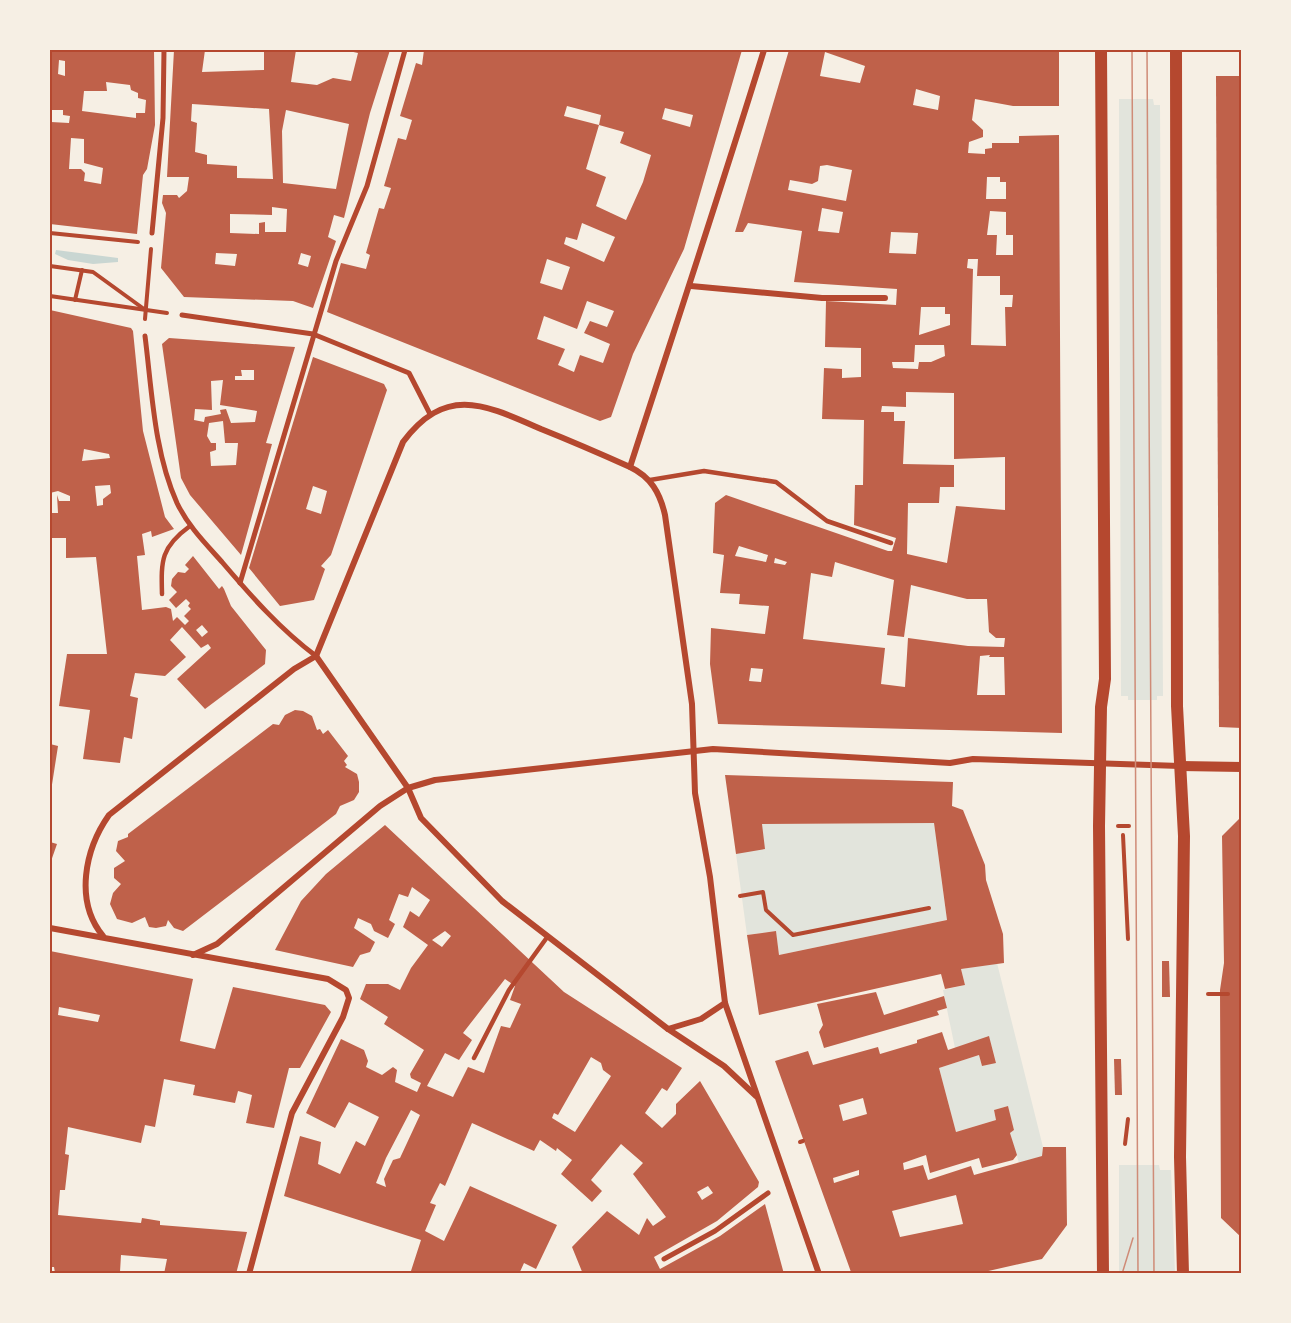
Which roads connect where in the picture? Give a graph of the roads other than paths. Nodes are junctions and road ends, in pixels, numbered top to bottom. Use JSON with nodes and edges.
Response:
{"nodes":[{"id":1,"x":165,"y":50,"type":"edge"},
{"id":2,"x":405,"y":50,"type":"edge"},
{"id":3,"x":764,"y":50,"type":"edge"},
{"id":4,"x":1101,"y":50,"type":"edge"},
{"id":5,"x":1176,"y":50,"type":"edge"},
{"id":6,"x":152,"y":233,"type":"road end"},
{"id":7,"x":691,"y":286,"type":"junction"},
{"id":8,"x":885,"y":298,"type":"dead end"},
{"id":9,"x":182,"y":315,"type":"road end"},
{"id":10,"x":313,"y":334,"type":"junction"},
{"id":11,"x":145,"y":336,"type":"road end"},
{"id":12,"x":430,"y":414,"type":"junction"},
{"id":13,"x":630,"y":467,"type":"junction"},
{"id":14,"x":650,"y":480,"type":"junction"},
{"id":15,"x":190,"y":525,"type":"junction"},
{"id":16,"x":891,"y":543,"type":"dead end"},
{"id":17,"x":240,"y":583,"type":"junction"},
{"id":18,"x":162,"y":594,"type":"dead end"},
{"id":19,"x":316,"y":656,"type":"junction"},
{"id":20,"x":694,"y":750,"type":"junction"},
{"id":21,"x":1099,"y":765,"type":"junction"},
{"id":22,"x":1181,"y":766,"type":"junction"},
{"id":23,"x":1242,"y":767,"type":"edge"},
{"id":24,"x":408,"y":788,"type":"junction"},
{"id":25,"x":50,"y":928,"type":"edge"},
{"id":26,"x":104,"y":936,"type":"junction"},
{"id":27,"x":548,"y":936,"type":"junction"},
{"id":28,"x":193,"y":955,"type":"junction"},
{"id":29,"x":725,"y":1003,"type":"junction"},
{"id":30,"x":668,"y":1029,"type":"junction"},
{"id":31,"x":474,"y":1058,"type":"dead end"},
{"id":32,"x":759,"y":1098,"type":"junction"},
{"id":33,"x":768,"y":1193,"type":"dead end"},
{"id":34,"x":664,"y":1259,"type":"dead end"},
{"id":35,"x":249,"y":1274,"type":"edge"},
{"id":36,"x":819,"y":1274,"type":"edge"},
{"id":37,"x":1103,"y":1274,"type":"edge"},
{"id":38,"x":1183,"y":1274,"type":"edge"}],
"edges":[{"from":1,"to":6,"type":"street"},
{"from":2,"to":10,"type":"street"},
{"from":3,"to":7,"type":"street"},
{"from":4,"to":21,"type":"main road"},
{"from":5,"to":22,"type":"main road"},
{"from":7,"to":8,"type":"street"},
{"from":7,"to":13,"type":"street"},
{"from":9,"to":10,"type":"street"},
{"from":10,"to":12,"type":"street"},
{"from":10,"to":17,"type":"street"},
{"from":11,"to":15,"type":"street"},
{"from":12,"to":13,"type":"street"},
{"from":12,"to":19,"type":"street"},
{"from":13,"to":14,"type":"street"},
{"from":14,"to":16,"type":"lane"},
{"from":14,"to":20,"type":"street"},
{"from":15,"to":17,"type":"street"},
{"from":15,"to":18,"type":"lane"},
{"from":17,"to":19,"type":"street"},
{"from":19,"to":24,"type":"street"},
{"from":19,"to":26,"type":"street"},
{"from":20,"to":21,"type":"street"},
{"from":20,"to":24,"type":"street"},
{"from":20,"to":29,"type":"street"},
{"from":21,"to":22,"type":"street"},
{"from":21,"to":37,"type":"main road"},
{"from":22,"to":23,"type":"street"},
{"from":22,"to":38,"type":"main road"},
{"from":24,"to":27,"type":"street"},
{"from":24,"to":28,"type":"street"},
{"from":25,"to":26,"type":"street"},
{"from":26,"to":28,"type":"street"},
{"from":27,"to":30,"type":"street"},
{"from":27,"to":31,"type":"lane"},
{"from":28,"to":35,"type":"street"},
{"from":29,"to":30,"type":"street"},
{"from":29,"to":32,"type":"street"},
{"from":30,"to":32,"type":"street"},
{"from":32,"to":36,"type":"street"},
{"from":33,"to":34,"type":"street"}]}
